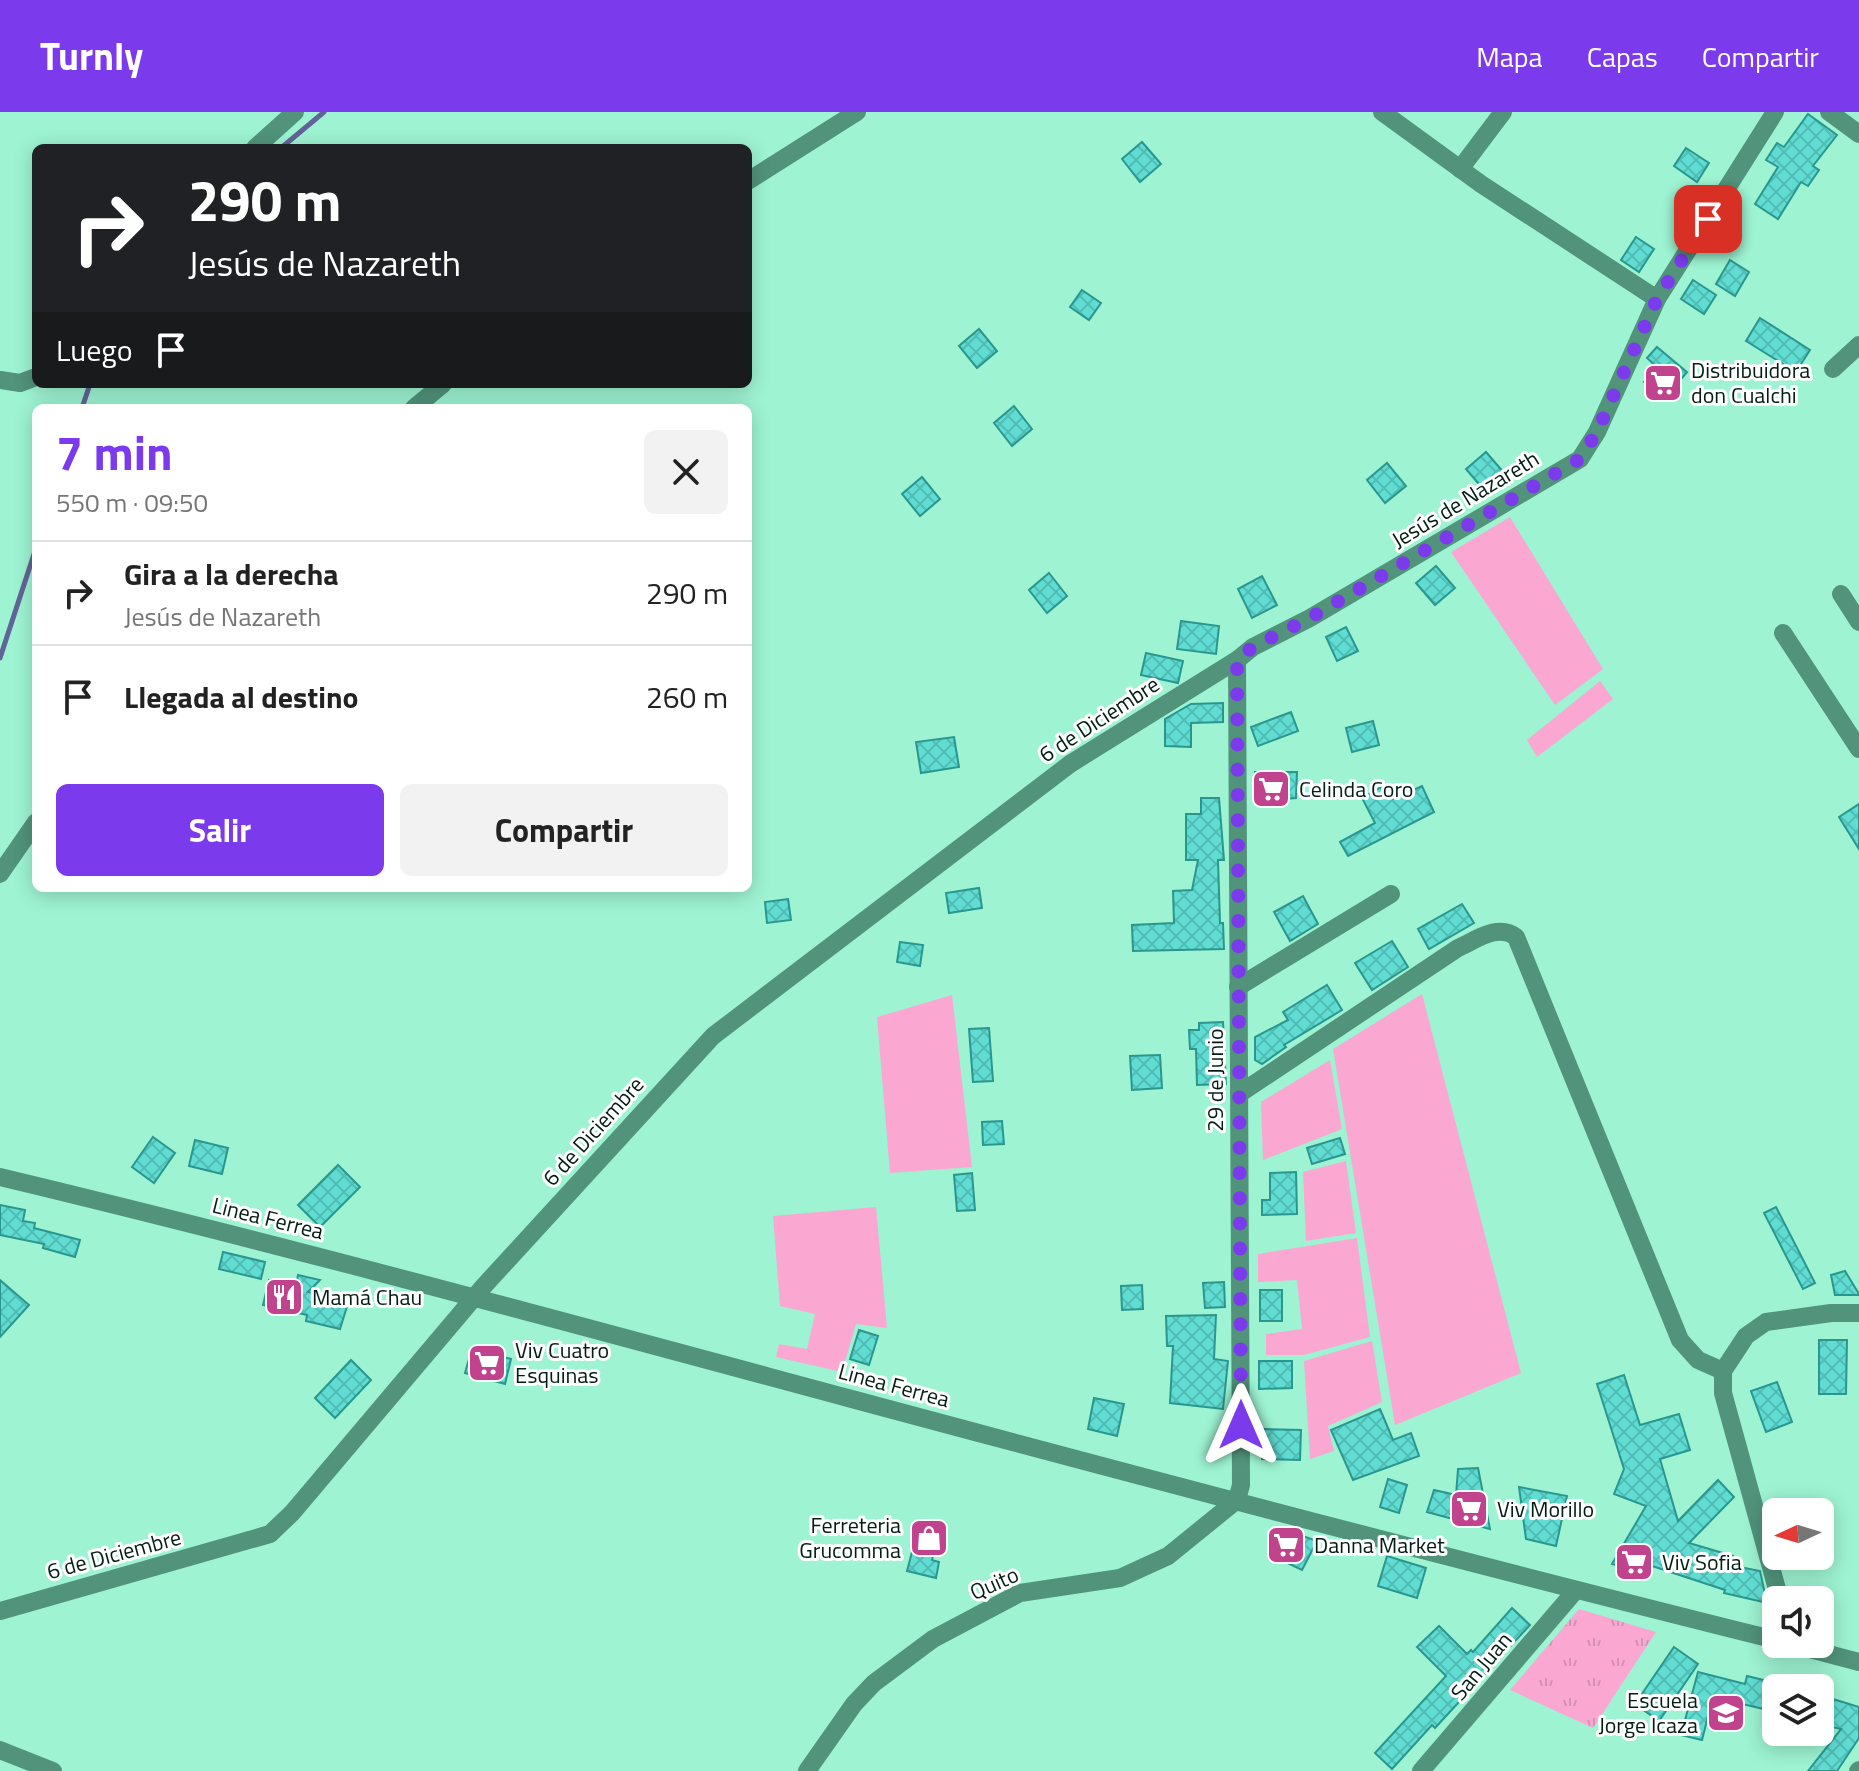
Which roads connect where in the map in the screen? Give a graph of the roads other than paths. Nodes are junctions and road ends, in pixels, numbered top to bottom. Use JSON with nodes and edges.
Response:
{"nodes":[{"id":1,"x":295,"y":112,"type":"edge"},
{"id":2,"x":857,"y":112,"type":"edge"},
{"id":3,"x":1382,"y":112,"type":"edge"},
{"id":4,"x":1503,"y":112,"type":"edge"},
{"id":5,"x":1775,"y":112,"type":"edge"},
{"id":6,"x":1829,"y":112,"type":"edge"},
{"id":7,"x":1859,"y":134,"type":"edge"},
{"id":8,"x":259,"y":144,"type":"edge"},
{"id":9,"x":1460,"y":169,"type":"junction"},
{"id":10,"x":752,"y":178,"type":"edge"},
{"id":11,"x":1657,"y":299,"type":"junction"},
{"id":12,"x":1859,"y":345,"type":"edge"},
{"id":13,"x":1833,"y":369,"type":"dead end"},
{"id":14,"x":32,"y":378,"type":"edge"},
{"id":15,"x":0,"y":380,"type":"edge"},
{"id":16,"x":438,"y":388,"type":"edge"},
{"id":17,"x":419,"y":404,"type":"edge"},
{"id":18,"x":1841,"y":594,"type":"dead end"},
{"id":19,"x":1859,"y":622,"type":"edge"},
{"id":20,"x":1783,"y":633,"type":"dead end"},
{"id":21,"x":1237,"y":660,"type":"junction"},
{"id":22,"x":1859,"y":749,"type":"edge"},
{"id":23,"x":32,"y":828,"type":"edge"},
{"id":24,"x":0,"y":874,"type":"edge"},
{"id":25,"x":1391,"y":894,"type":"dead end"},
{"id":26,"x":1238,"y":987,"type":"junction"},
{"id":27,"x":1239,"y":1094,"type":"junction"},
{"id":28,"x":0,"y":1177,"type":"edge"},
{"id":29,"x":474,"y":1297,"type":"junction"},
{"id":30,"x":1859,"y":1313,"type":"edge"},
{"id":31,"x":1723,"y":1371,"type":"junction"},
{"id":32,"x":1237,"y":1500,"type":"junction"},
{"id":33,"x":1776,"y":1586,"type":"edge"},
{"id":34,"x":1576,"y":1590,"type":"junction"},
{"id":35,"x":0,"y":1611,"type":"edge"},
{"id":36,"x":1762,"y":1636,"type":"edge"},
{"id":37,"x":1834,"y":1655,"type":"edge"},
{"id":38,"x":1859,"y":1662,"type":"edge"},
{"id":39,"x":0,"y":1750,"type":"edge"},
{"id":40,"x":53,"y":1771,"type":"edge"},
{"id":41,"x":807,"y":1771,"type":"edge"},
{"id":42,"x":1421,"y":1771,"type":"edge"}],
"edges":[{"from":1,"to":8,"type":"street"},
{"from":2,"to":10,"type":"street"},
{"from":3,"to":9,"type":"street"},
{"from":4,"to":9,"type":"street"},
{"from":5,"to":11,"type":"street","name":"Jesús de Nazareth"},
{"from":6,"to":7,"type":"street"},
{"from":9,"to":11,"type":"street"},
{"from":11,"to":21,"type":"street","name":"Jesús de Nazareth"},
{"from":12,"to":13,"type":"street"},
{"from":14,"to":15,"type":"street"},
{"from":16,"to":17,"type":"street"},
{"from":18,"to":19,"type":"street"},
{"from":20,"to":22,"type":"street"},
{"from":21,"to":26,"type":"street","name":"29 de Junio"},
{"from":21,"to":29,"type":"street","name":"6 de Diciembre"},
{"from":23,"to":24,"type":"street"},
{"from":25,"to":26,"type":"street"},
{"from":26,"to":27,"type":"street","name":"29 de Junio"},
{"from":27,"to":31,"type":"street"},
{"from":27,"to":32,"type":"street","name":"29 de Junio"},
{"from":28,"to":29,"type":"street","name":"Linea Ferrea"},
{"from":29,"to":32,"type":"street","name":"Linea Ferrea"},
{"from":29,"to":35,"type":"street","name":"6 de Diciembre"},
{"from":30,"to":31,"type":"street"},
{"from":31,"to":33,"type":"street"},
{"from":32,"to":34,"type":"street","name":"Linea Ferrea"},
{"from":32,"to":41,"type":"street","name":"Quito"},
{"from":34,"to":36,"type":"street","name":"Linea Ferrea"},
{"from":34,"to":42,"type":"street","name":"San Juan"},
{"from":37,"to":38,"type":"street"},
{"from":39,"to":40,"type":"street"}]}
